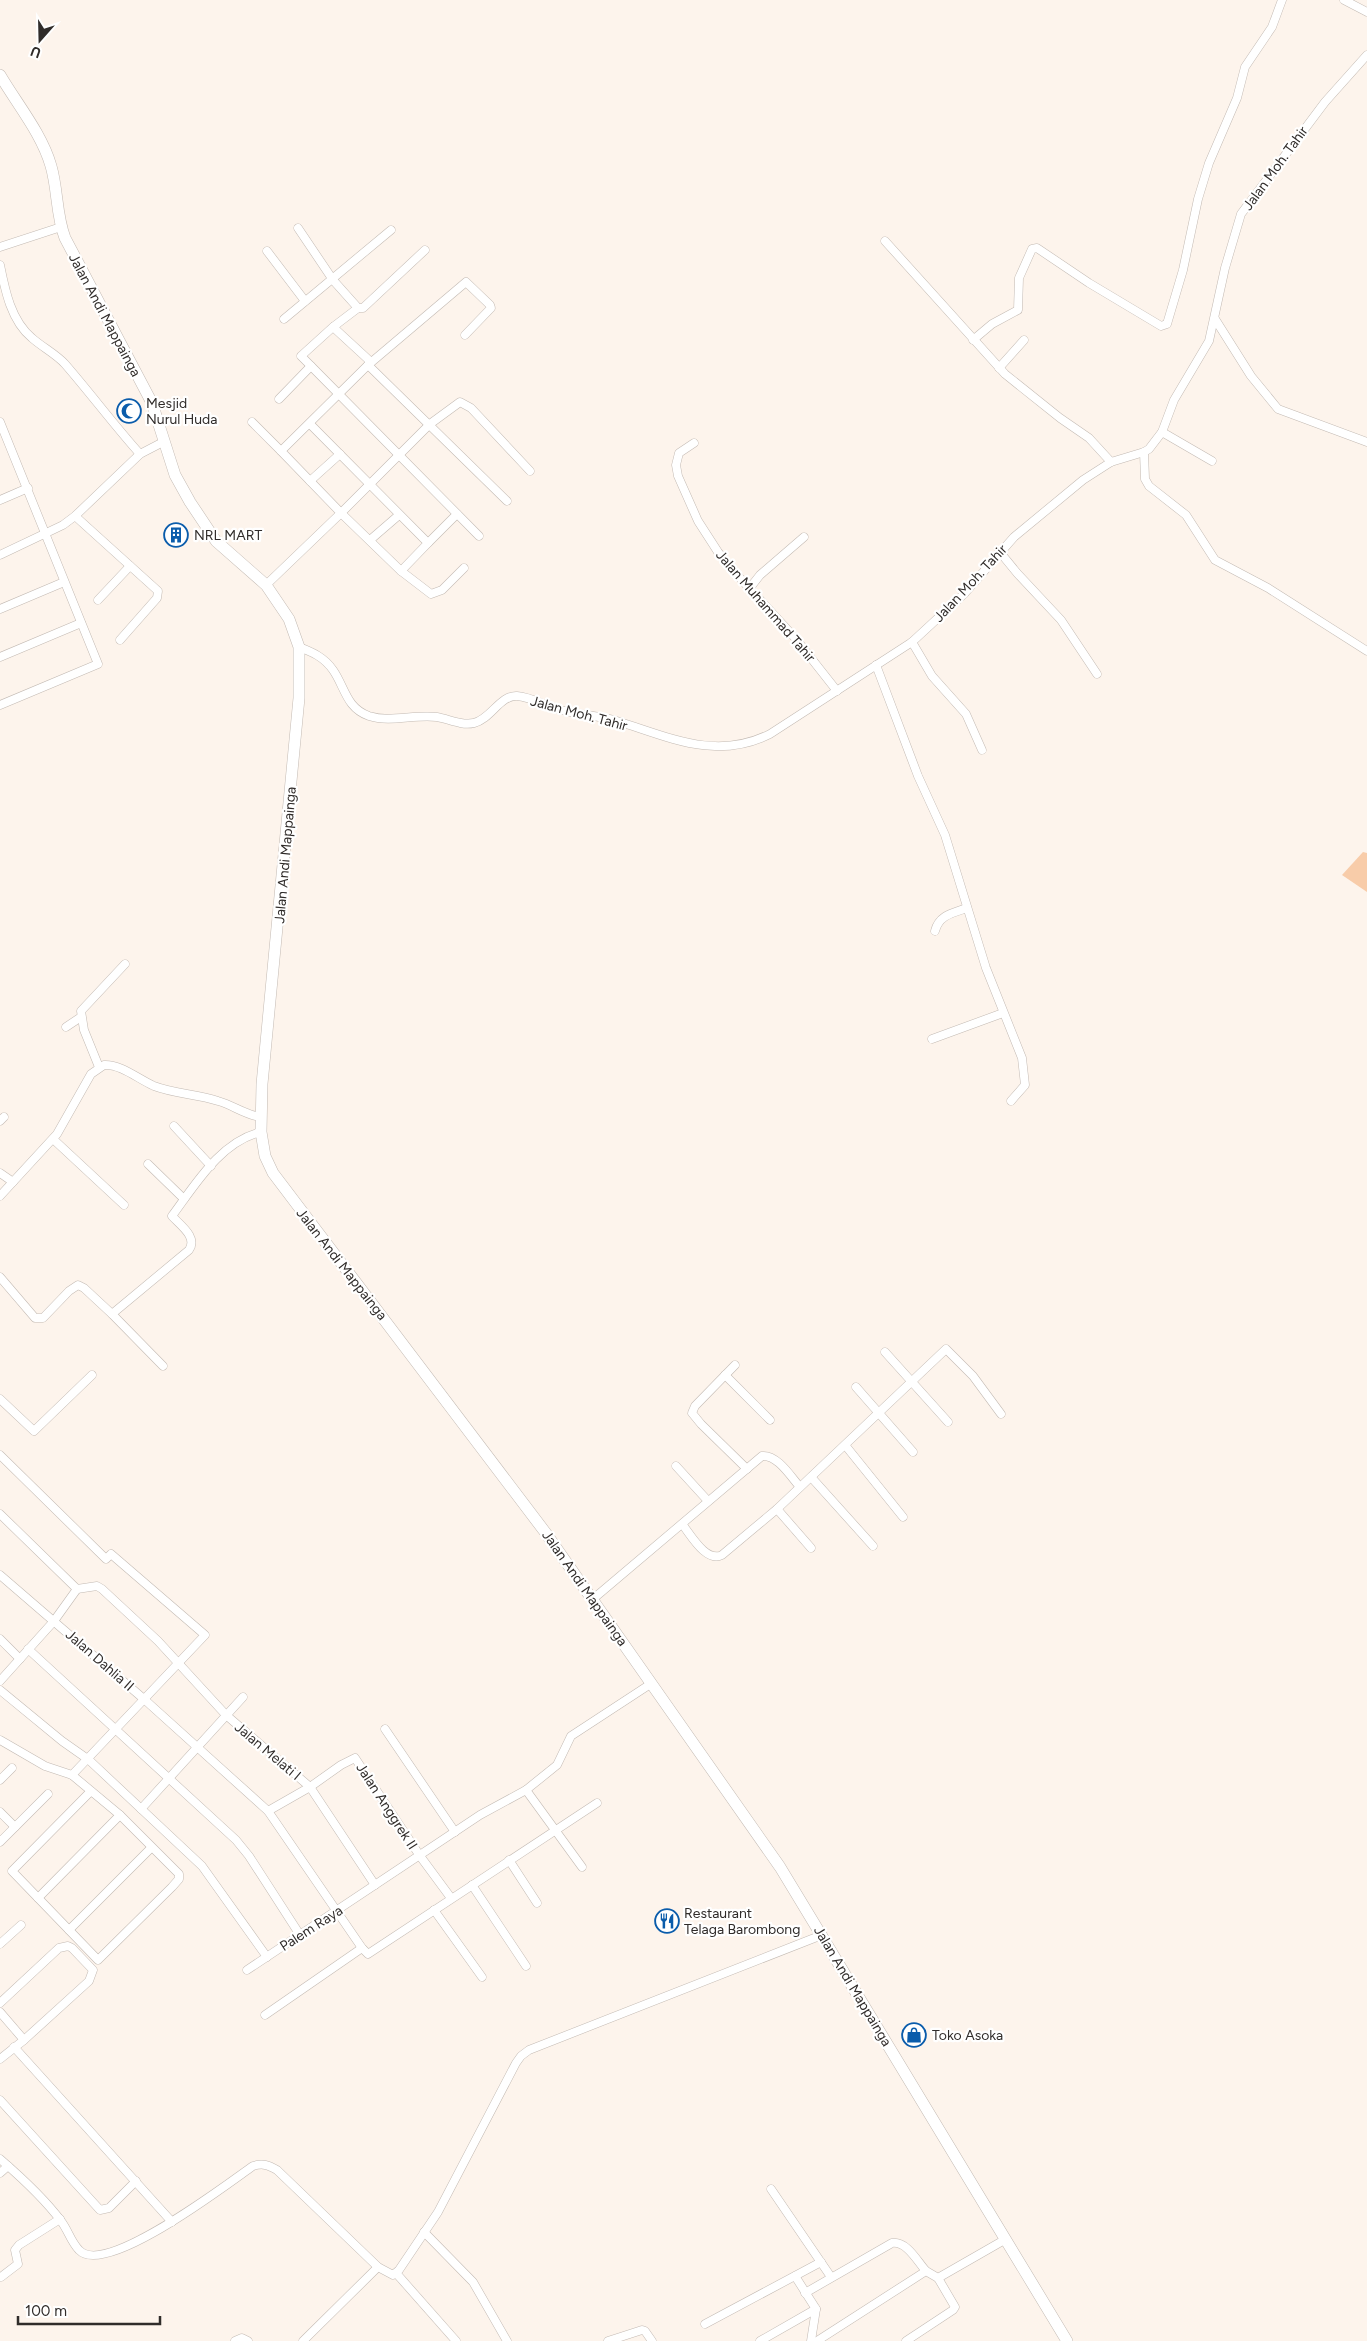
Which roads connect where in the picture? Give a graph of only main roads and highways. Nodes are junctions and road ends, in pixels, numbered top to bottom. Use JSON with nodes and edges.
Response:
{"nodes":[{"id":1,"x":0,"y":75,"type":"edge"},
{"id":2,"x":1067,"y":2341,"type":"edge"}],
"edges":[{"from":1,"to":2,"type":"main road","name":"Jalan Andi Mappainga"}]}
